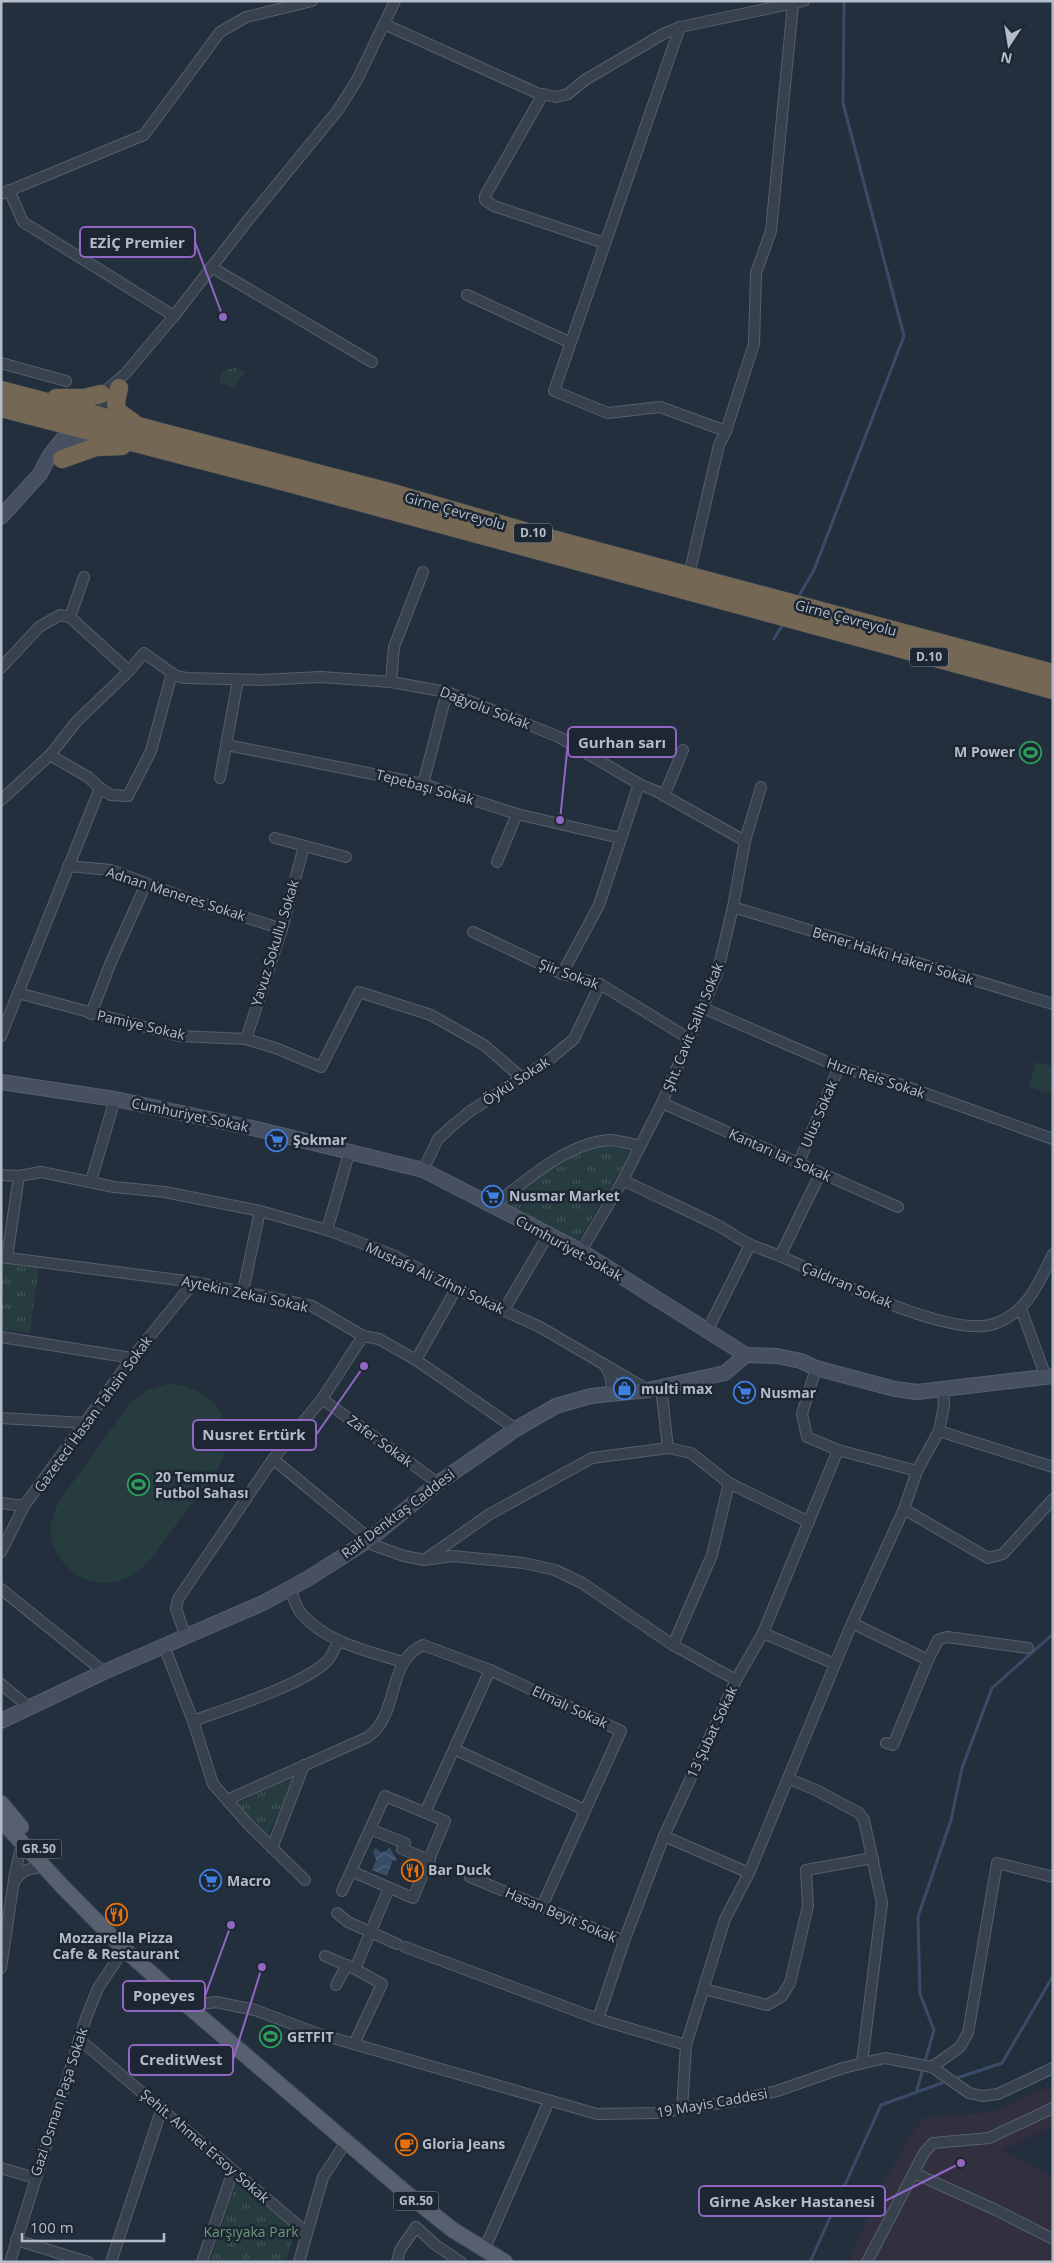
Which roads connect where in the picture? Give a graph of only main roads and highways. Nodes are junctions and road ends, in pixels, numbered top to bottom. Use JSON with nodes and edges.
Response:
{"nodes":[{"id":1,"x":122,"y":381,"type":"road end"},
{"id":2,"x":1,"y":390,"type":"edge"},
{"id":3,"x":101,"y":394,"type":"road end"},
{"id":4,"x":35,"y":399,"type":"junction"},
{"id":5,"x":1,"y":408,"type":"edge"},
{"id":6,"x":142,"y":436,"type":"junction"},
{"id":7,"x":62,"y":459,"type":"road end"},
{"id":8,"x":767,"y":604,"type":"junction"},
{"id":9,"x":810,"y":616,"type":"junction"},
{"id":10,"x":1053,"y":673,"type":"edge"},
{"id":11,"x":1053,"y":690,"type":"edge"},
{"id":12,"x":1,"y":1803,"type":"edge"},
{"id":13,"x":1,"y":1820,"type":"edge"},
{"id":14,"x":74,"y":1896,"type":"junction"},
{"id":15,"x":505,"y":2262,"type":"edge"}],
"edges":[{"from":1,"to":6,"type":"highway"},
{"from":2,"to":4,"type":"highway","name":"Girne Çevreyolu","number":"D.10"},
{"from":3,"to":4,"type":"highway"},
{"from":4,"to":6,"type":"highway","name":"Girne Çevreyolu","number":"D.10"},
{"from":5,"to":6,"type":"highway","name":"Girne Çevreyolu","number":"D.10"},
{"from":6,"to":7,"type":"highway"},
{"from":6,"to":8,"type":"highway","name":"Girne Çevreyolu","number":"D.10"},
{"from":6,"to":8,"type":"highway","name":"Girne Çevreyolu","number":"D.10"},
{"from":8,"to":9,"type":"highway","name":"Girne Çevreyolu","number":"D.10"},
{"from":9,"to":10,"type":"highway","name":"Girne Çevreyolu","number":"D.10"},
{"from":9,"to":11,"type":"highway","name":"Girne Çevreyolu","number":"D.10"},
{"from":12,"to":14,"type":"main road","number":"GR.50"},
{"from":13,"to":14,"type":"main road","number":"GR.50"},
{"from":14,"to":15,"type":"main road","number":"GR.50"}]}
